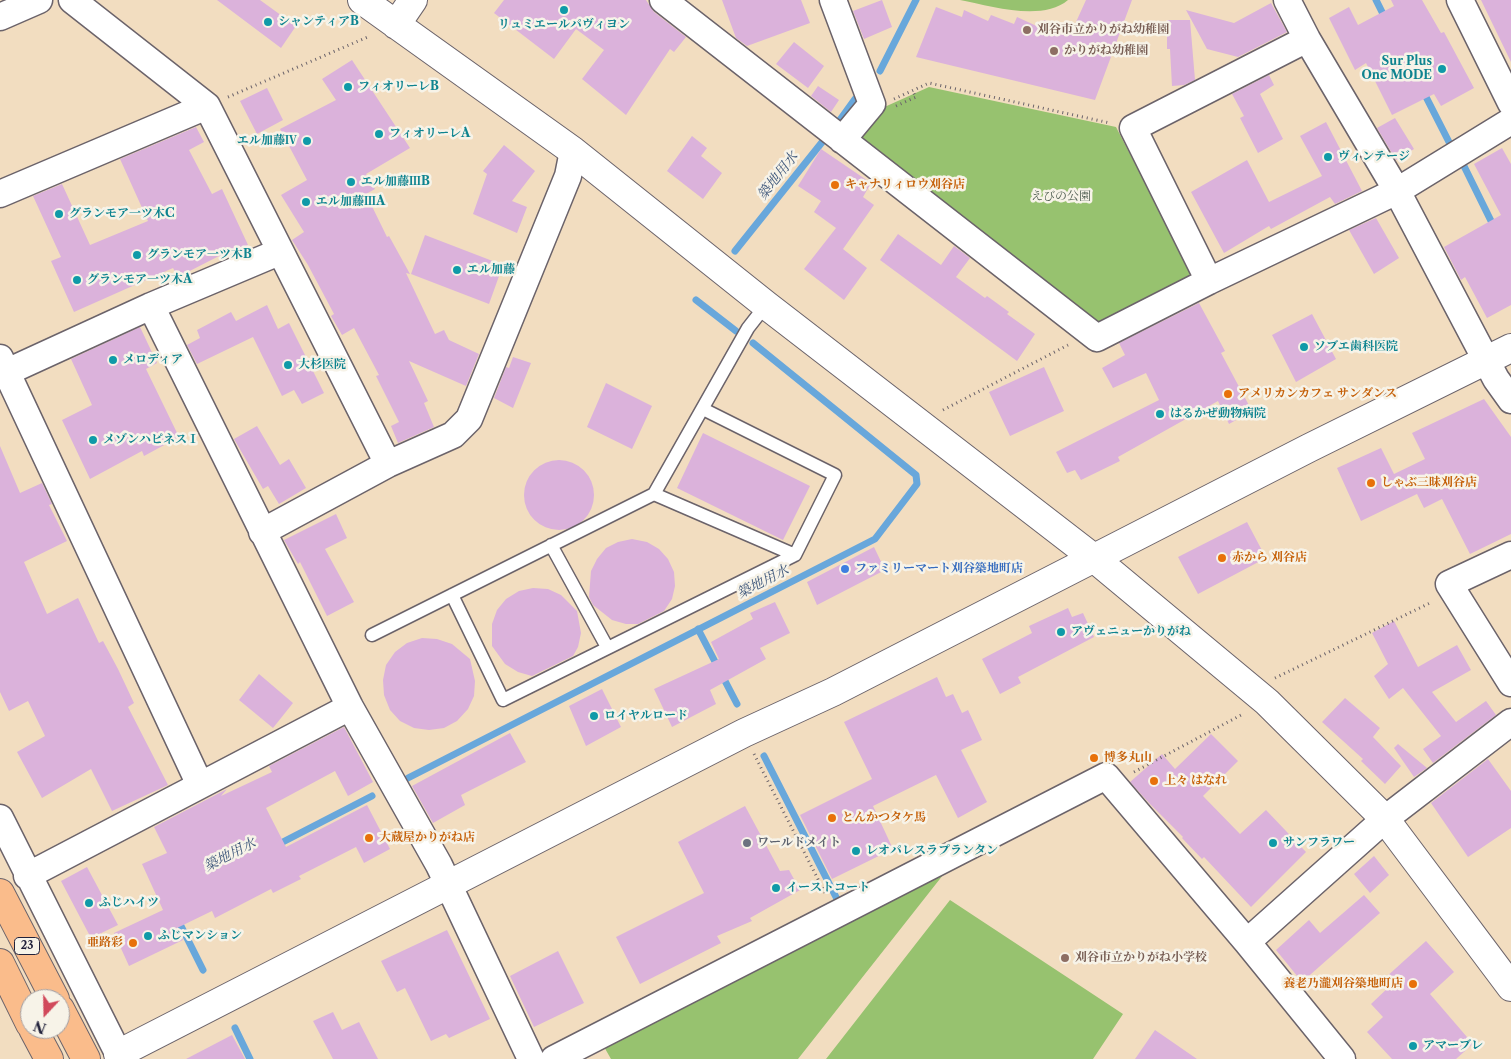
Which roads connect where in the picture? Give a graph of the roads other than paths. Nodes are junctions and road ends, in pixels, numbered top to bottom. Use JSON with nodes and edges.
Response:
{"nodes":[{"id":1,"x":39,"y":0,"type":"edge"},
{"id":2,"x":72,"y":0,"type":"edge"},
{"id":3,"x":362,"y":0,"type":"edge"},
{"id":4,"x":413,"y":0,"type":"edge"},
{"id":5,"x":663,"y":0,"type":"edge"},
{"id":6,"x":833,"y":0,"type":"edge"},
{"id":7,"x":1287,"y":0,"type":"edge"},
{"id":8,"x":1460,"y":0,"type":"edge"},
{"id":9,"x":0,"y":17,"type":"edge"},
{"id":10,"x":396,"y":25,"type":"junction"},
{"id":11,"x":1307,"y":39,"type":"junction"},
{"id":12,"x":1511,"y":103,"type":"edge"},
{"id":13,"x":207,"y":106,"type":"junction"},
{"id":14,"x":1511,"y":121,"type":"edge"},
{"id":15,"x":842,"y":140,"type":"junction"},
{"id":16,"x":573,"y":151,"type":"junction"},
{"id":17,"x":1397,"y":191,"type":"junction"},
{"id":18,"x":0,"y":194,"type":"edge"},
{"id":19,"x":280,"y":252,"type":"junction"},
{"id":20,"x":1208,"y":281,"type":"junction"},
{"id":21,"x":766,"y":305,"type":"junction"},
{"id":22,"x":151,"y":306,"type":"junction"},
{"id":23,"x":1499,"y":354,"type":"edge"},
{"id":24,"x":3,"y":365,"type":"edge"},
{"id":25,"x":1511,"y":400,"type":"edge"},
{"id":26,"x":703,"y":409,"type":"junction"},
{"id":27,"x":388,"y":464,"type":"junction"},
{"id":28,"x":654,"y":494,"type":"junction"},
{"id":29,"x":262,"y":532,"type":"junction"},
{"id":30,"x":551,"y":545,"type":"junction"},
{"id":31,"x":795,"y":555,"type":"junction"},
{"id":32,"x":1511,"y":555,"type":"edge"},
{"id":33,"x":1095,"y":559,"type":"junction"},
{"id":34,"x":452,"y":595,"type":"junction"},
{"id":35,"x":372,"y":635,"type":"dead end"},
{"id":36,"x":607,"y":647,"type":"junction"},
{"id":37,"x":1511,"y":683,"type":"edge"},
{"id":38,"x":350,"y":707,"type":"junction"},
{"id":39,"x":1511,"y":722,"type":"edge"},
{"id":40,"x":200,"y":785,"type":"junction"},
{"id":41,"x":0,"y":818,"type":"edge"},
{"id":42,"x":1385,"y":819,"type":"junction"},
{"id":43,"x":28,"y":876,"type":"junction"},
{"id":44,"x":448,"y":885,"type":"junction"},
{"id":45,"x":0,"y":894,"type":"edge"},
{"id":46,"x":1247,"y":942,"type":"junction"},
{"id":47,"x":0,"y":963,"type":"edge"},
{"id":48,"x":1511,"y":987,"type":"edge"},
{"id":49,"x":0,"y":988,"type":"edge"},
{"id":50,"x":50,"y":989,"type":"edge"},
{"id":51,"x":20,"y":1004,"type":"edge"},
{"id":52,"x":70,"y":1028,"type":"edge"},
{"id":53,"x":37,"y":1039,"type":"edge"},
{"id":54,"x":115,"y":1057,"type":"edge"},
{"id":55,"x":38,"y":1059,"type":"edge"},
{"id":56,"x":48,"y":1059,"type":"edge"},
{"id":57,"x":86,"y":1059,"type":"edge"},
{"id":58,"x":531,"y":1059,"type":"edge"},
{"id":59,"x":554,"y":1059,"type":"edge"},
{"id":60,"x":1342,"y":1059,"type":"edge"}],
"edges":[{"from":1,"to":9,"type":"street"},
{"from":2,"to":13,"type":"street"},
{"from":3,"to":10,"type":"street"},
{"from":4,"to":10,"type":"street"},
{"from":5,"to":15,"type":"street"},
{"from":6,"to":15,"type":"street"},
{"from":7,"to":11,"type":"street"},
{"from":8,"to":12,"type":"street"},
{"from":10,"to":16,"type":"street"},
{"from":11,"to":17,"type":"street"},
{"from":11,"to":20,"type":"street"},
{"from":13,"to":18,"type":"street"},
{"from":13,"to":19,"type":"street"},
{"from":14,"to":17,"type":"street"},
{"from":15,"to":20,"type":"street"},
{"from":16,"to":21,"type":"street"},
{"from":16,"to":27,"type":"street"},
{"from":17,"to":20,"type":"street"},
{"from":17,"to":23,"type":"street"},
{"from":19,"to":22,"type":"street"},
{"from":19,"to":27,"type":"street"},
{"from":21,"to":26,"type":"lane"},
{"from":21,"to":33,"type":"street"},
{"from":22,"to":24,"type":"street"},
{"from":22,"to":29,"type":"street"},
{"from":23,"to":25,"type":"street"},
{"from":23,"to":33,"type":"street"},
{"from":24,"to":40,"type":"street"},
{"from":26,"to":28,"type":"lane"},
{"from":26,"to":31,"type":"lane"},
{"from":27,"to":29,"type":"street"},
{"from":28,"to":30,"type":"lane"},
{"from":28,"to":31,"type":"lane"},
{"from":29,"to":38,"type":"street"},
{"from":30,"to":34,"type":"lane"},
{"from":30,"to":36,"type":"lane"},
{"from":31,"to":36,"type":"lane"},
{"from":32,"to":37,"type":"street"},
{"from":33,"to":42,"type":"street"},
{"from":33,"to":44,"type":"street"},
{"from":34,"to":35,"type":"lane"},
{"from":34,"to":36,"type":"lane"},
{"from":38,"to":40,"type":"street"},
{"from":38,"to":44,"type":"street"},
{"from":39,"to":42,"type":"street"},
{"from":40,"to":43,"type":"street"},
{"from":41,"to":43,"type":"street"},
{"from":42,"to":46,"type":"street"},
{"from":42,"to":48,"type":"street"},
{"from":43,"to":54,"type":"street"},
{"from":44,"to":54,"type":"street"},
{"from":44,"to":58,"type":"street"},
{"from":45,"to":50,"type":"highway","number":"23"},
{"from":46,"to":59,"type":"street"},
{"from":46,"to":60,"type":"street"},
{"from":47,"to":51,"type":"highway","number":"23"},
{"from":49,"to":55,"type":"street"},
{"from":52,"to":57,"type":"highway"},
{"from":53,"to":56,"type":"highway"}]}
